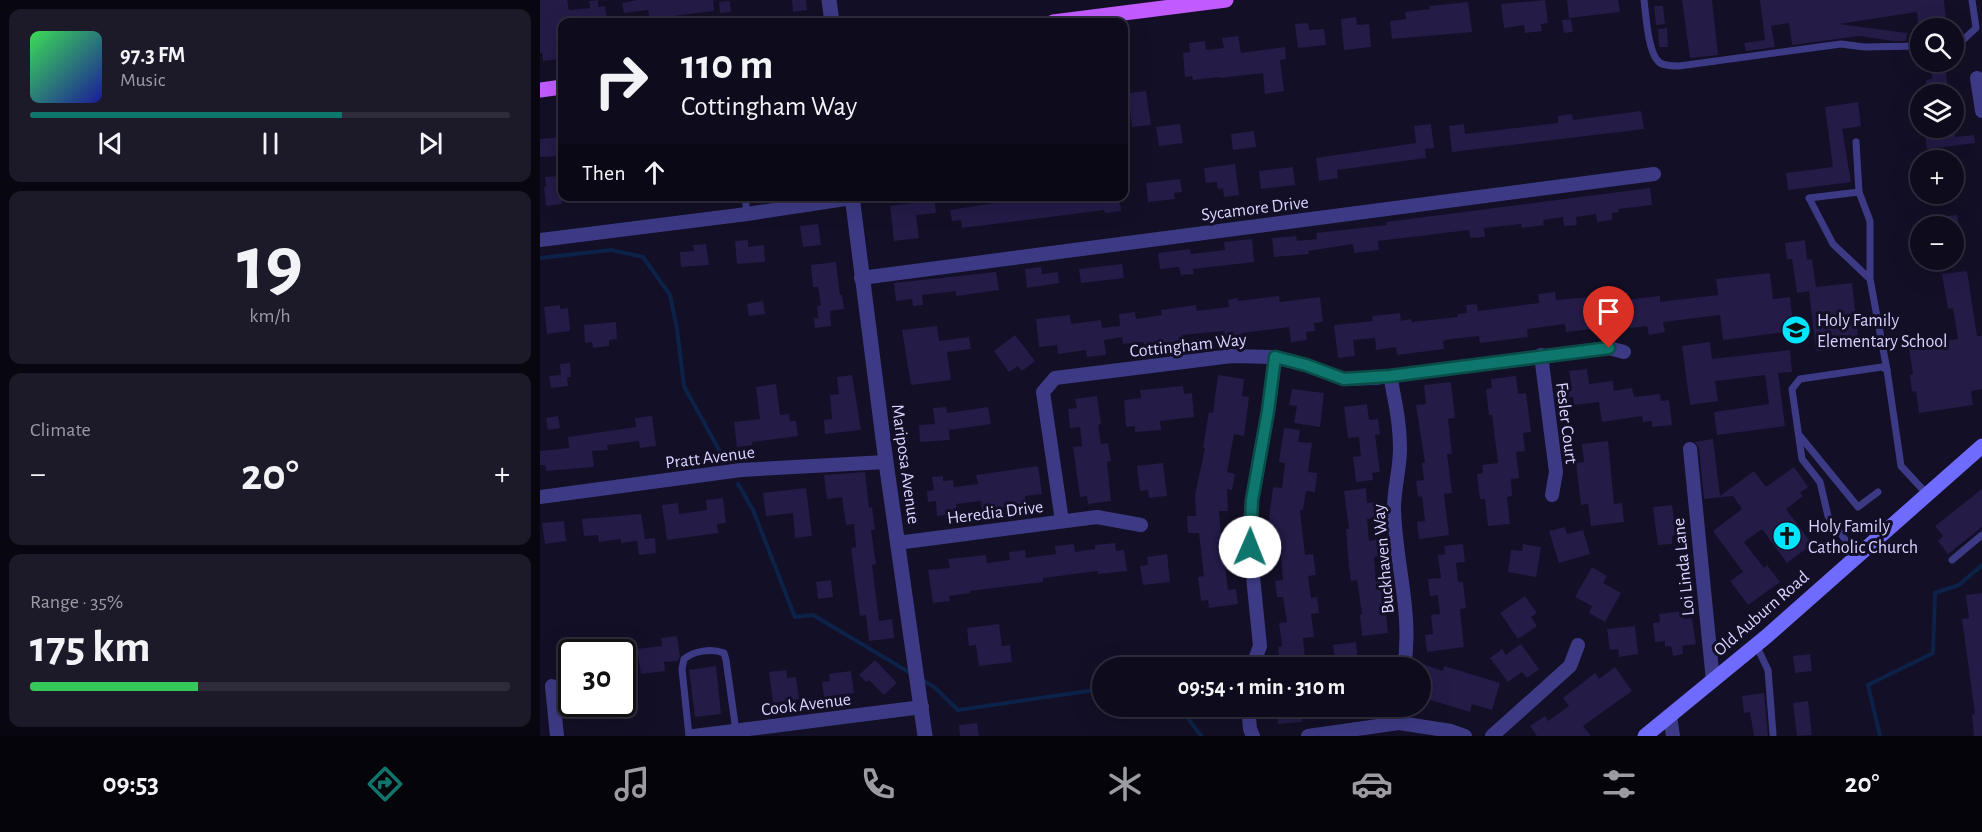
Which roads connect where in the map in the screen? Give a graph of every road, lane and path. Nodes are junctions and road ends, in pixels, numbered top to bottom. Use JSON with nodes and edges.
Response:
{"nodes":[{"id":1,"x":829,"y":0,"type":"edge"},
{"id":2,"x":1226,"y":0,"type":"edge"},
{"id":3,"x":1644,"y":0,"type":"edge"},
{"id":4,"x":1972,"y":0,"type":"edge"},
{"id":5,"x":831,"y":18,"type":"edge"},
{"id":6,"x":1084,"y":18,"type":"edge"},
{"id":7,"x":1964,"y":39,"type":"edge"},
{"id":8,"x":1910,"y":46,"type":"edge"},
{"id":9,"x":1977,"y":78,"type":"dead end"},
{"id":10,"x":558,"y":88,"type":"edge"},
{"id":11,"x":540,"y":90,"type":"edge"},
{"id":12,"x":1982,"y":111,"type":"edge"},
{"id":13,"x":1856,"y":142,"type":"dead end"},
{"id":14,"x":1654,"y":174,"type":"dead end"},
{"id":15,"x":1860,"y":192,"type":"junction"},
{"id":16,"x":746,"y":201,"type":"edge"},
{"id":17,"x":827,"y":201,"type":"edge"},
{"id":18,"x":852,"y":201,"type":"edge"},
{"id":19,"x":747,"y":214,"type":"junction"},
{"id":20,"x":540,"y":240,"type":"edge"},
{"id":21,"x":861,"y":278,"type":"junction"},
{"id":22,"x":1870,"y":279,"type":"junction"},
{"id":23,"x":1624,"y":352,"type":"dead end"},
{"id":24,"x":1540,"y":355,"type":"junction"},
{"id":25,"x":1275,"y":357,"type":"junction"},
{"id":26,"x":1887,"y":370,"type":"junction"},
{"id":27,"x":1390,"y":376,"type":"junction"},
{"id":28,"x":1799,"y":434,"type":"junction"},
{"id":29,"x":1982,"y":446,"type":"edge"},
{"id":30,"x":1690,"y":449,"type":"dead end"},
{"id":31,"x":886,"y":462,"type":"junction"},
{"id":32,"x":1878,"y":492,"type":"dead end"},
{"id":33,"x":1926,"y":494,"type":"junction"},
{"id":34,"x":1552,"y":495,"type":"dead end"},
{"id":35,"x":540,"y":497,"type":"edge"},
{"id":36,"x":1062,"y":521,"type":"junction"},
{"id":37,"x":1141,"y":525,"type":"dead end"},
{"id":38,"x":1982,"y":535,"type":"edge"},
{"id":39,"x":897,"y":543,"type":"junction"},
{"id":40,"x":1857,"y":556,"type":"junction"},
{"id":41,"x":1952,"y":560,"type":"dead end"},
{"id":42,"x":1578,"y":645,"type":"dead end"},
{"id":43,"x":1756,"y":645,"type":"junction"},
{"id":44,"x":1256,"y":657,"type":"edge"},
{"id":45,"x":1406,"y":657,"type":"edge"},
{"id":46,"x":1713,"y":681,"type":"junction"},
{"id":47,"x":552,"y":686,"type":"dead end"},
{"id":48,"x":921,"y":701,"type":"junction"},
{"id":49,"x":1670,"y":716,"type":"junction"},
{"id":50,"x":1249,"y":717,"type":"edge"},
{"id":51,"x":1399,"y":717,"type":"edge"},
{"id":52,"x":1399,"y":723,"type":"junction"},
{"id":53,"x":736,"y":731,"type":"junction"},
{"id":54,"x":1773,"y":734,"type":"dead end"},
{"id":55,"x":557,"y":736,"type":"edge"},
{"id":56,"x":689,"y":736,"type":"edge"},
{"id":57,"x":694,"y":736,"type":"edge"},
{"id":58,"x":925,"y":736,"type":"edge"},
{"id":59,"x":1253,"y":736,"type":"edge"},
{"id":60,"x":1308,"y":736,"type":"edge"},
{"id":61,"x":1466,"y":736,"type":"edge"},
{"id":62,"x":1492,"y":736,"type":"edge"},
{"id":63,"x":1645,"y":736,"type":"edge"},
{"id":64,"x":1673,"y":736,"type":"edge"}],
"edges":[{"from":1,"to":5,"type":"street"},
{"from":2,"to":6,"type":"main road"},
{"from":3,"to":8,"type":"lane"},
{"from":4,"to":7,"type":"lane"},
{"from":9,"to":12,"type":"street"},
{"from":10,"to":11,"type":"main road"},
{"from":13,"to":15,"type":"lane"},
{"from":14,"to":21,"type":"street","name":"Sycamore Drive"},
{"from":15,"to":22,"type":"lane"},
{"from":15,"to":22,"type":"lane"},
{"from":16,"to":19,"type":"lane"},
{"from":17,"to":19,"type":"street"},
{"from":18,"to":21,"type":"street","name":"Mariposa Avenue"},
{"from":19,"to":20,"type":"street"},
{"from":21,"to":31,"type":"street","name":"Mariposa Avenue"},
{"from":22,"to":26,"type":"lane"},
{"from":23,"to":24,"type":"street","name":"Cottingham Way"},
{"from":24,"to":27,"type":"street","name":"Cottingham Way"},
{"from":24,"to":34,"type":"street","name":"Fesler Court"},
{"from":25,"to":27,"type":"street","name":"Cottingham Way"},
{"from":25,"to":36,"type":"street","name":"Cottingham Way"},
{"from":25,"to":44,"type":"street"},
{"from":26,"to":28,"type":"lane"},
{"from":26,"to":33,"type":"lane"},
{"from":27,"to":45,"type":"street","name":"Buckhaven Way"},
{"from":28,"to":32,"type":"lane"},
{"from":28,"to":40,"type":"lane"},
{"from":29,"to":33,"type":"main road","name":"Old Auburn Road"},
{"from":30,"to":46,"type":"street","name":"Loi Linda Lane"},
{"from":31,"to":35,"type":"street","name":"Pratt Avenue"},
{"from":31,"to":39,"type":"street","name":"Mariposa Avenue"},
{"from":33,"to":40,"type":"main road","name":"Old Auburn Road"},
{"from":36,"to":37,"type":"street","name":"Heredia Drive"},
{"from":36,"to":39,"type":"street","name":"Heredia Drive"},
{"from":38,"to":41,"type":"lane"},
{"from":39,"to":48,"type":"street","name":"Mariposa Avenue"},
{"from":40,"to":43,"type":"main road","name":"Old Auburn Road"},
{"from":42,"to":62,"type":"street"},
{"from":43,"to":46,"type":"main road","name":"Old Auburn Road"},
{"from":43,"to":54,"type":"lane"},
{"from":46,"to":49,"type":"main road","name":"Old Auburn Road"},
{"from":47,"to":55,"type":"street"},
{"from":48,"to":53,"type":"street","name":"Cook Avenue"},
{"from":48,"to":58,"type":"street","name":"Mariposa Avenue"},
{"from":49,"to":63,"type":"main road","name":"Old Auburn Road"},
{"from":49,"to":64,"type":"street"},
{"from":50,"to":59,"type":"street"},
{"from":51,"to":52,"type":"street"},
{"from":52,"to":60,"type":"street"},
{"from":52,"to":61,"type":"street"},
{"from":53,"to":56,"type":"lane"},
{"from":53,"to":57,"type":"street","name":"Cook Avenue"}]}
